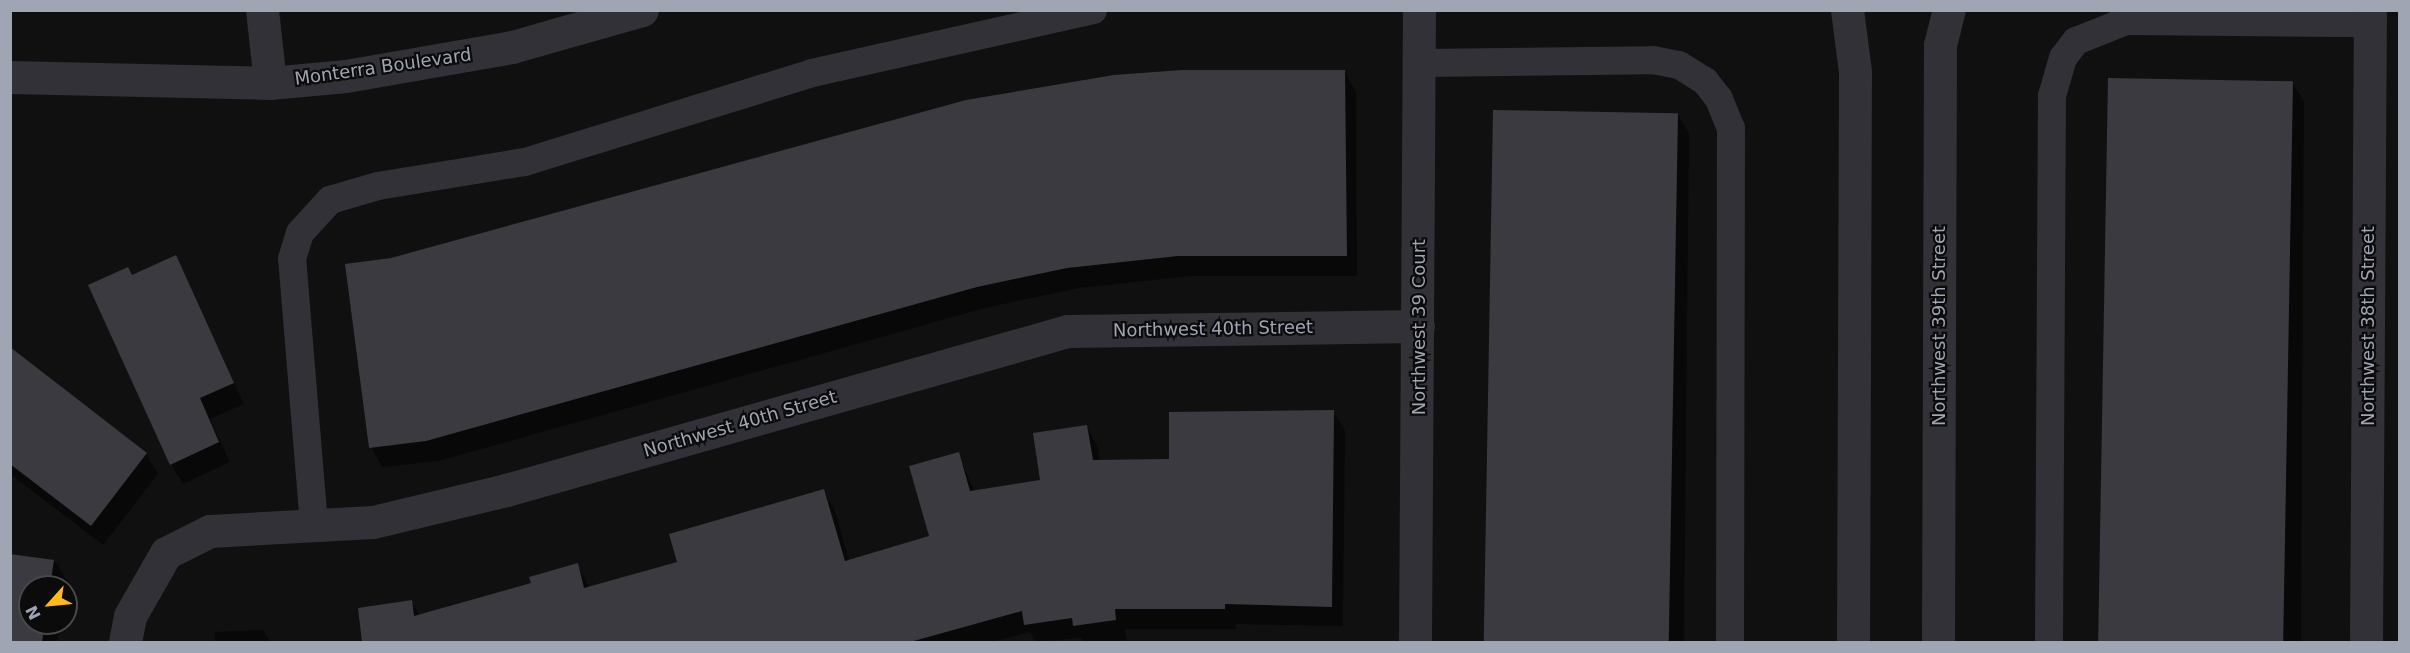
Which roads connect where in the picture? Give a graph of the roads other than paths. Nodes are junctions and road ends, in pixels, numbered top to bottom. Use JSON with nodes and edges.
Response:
{"nodes":[{"id":1,"x":262,"y":10,"type":"edge"},
{"id":2,"x":642,"y":10,"type":"edge"},
{"id":3,"x":1094,"y":10,"type":"edge"},
{"id":4,"x":1419,"y":10,"type":"edge"},
{"id":5,"x":1847,"y":10,"type":"edge"},
{"id":6,"x":1949,"y":10,"type":"edge"},
{"id":7,"x":2370,"y":17,"type":"edge"},
{"id":8,"x":1420,"y":63,"type":"junction"},
{"id":9,"x":10,"y":76,"type":"edge"},
{"id":10,"x":270,"y":83,"type":"junction"},
{"id":11,"x":1418,"y":326,"type":"junction"},
{"id":12,"x":314,"y":525,"type":"junction"},
{"id":13,"x":125,"y":642,"type":"edge"},
{"id":14,"x":1415,"y":642,"type":"edge"},
{"id":15,"x":1730,"y":642,"type":"edge"},
{"id":16,"x":1853,"y":642,"type":"edge"},
{"id":17,"x":1938,"y":642,"type":"edge"},
{"id":18,"x":2049,"y":642,"type":"edge"},
{"id":19,"x":2366,"y":642,"type":"edge"}],
"edges":[{"from":1,"to":10,"type":"street"},
{"from":2,"to":10,"type":"street","name":"Monterra Boulevard"},
{"from":3,"to":12,"type":"lane"},
{"from":4,"to":8,"type":"street","name":"Northwest 39 Court"},
{"from":5,"to":16,"type":"street"},
{"from":6,"to":17,"type":"street","name":"Northwest 39th Street"},
{"from":7,"to":18,"type":"lane"},
{"from":7,"to":19,"type":"street","name":"Northwest 38th Street"},
{"from":8,"to":11,"type":"street","name":"Northwest 39 Court"},
{"from":8,"to":15,"type":"lane"},
{"from":9,"to":10,"type":"street","name":"Monterra Boulevard"},
{"from":11,"to":12,"type":"street","name":"Northwest 40th Street"},
{"from":11,"to":14,"type":"street","name":"Northwest 39 Court"},
{"from":12,"to":13,"type":"street","name":"Northwest 40th Street"}]}
